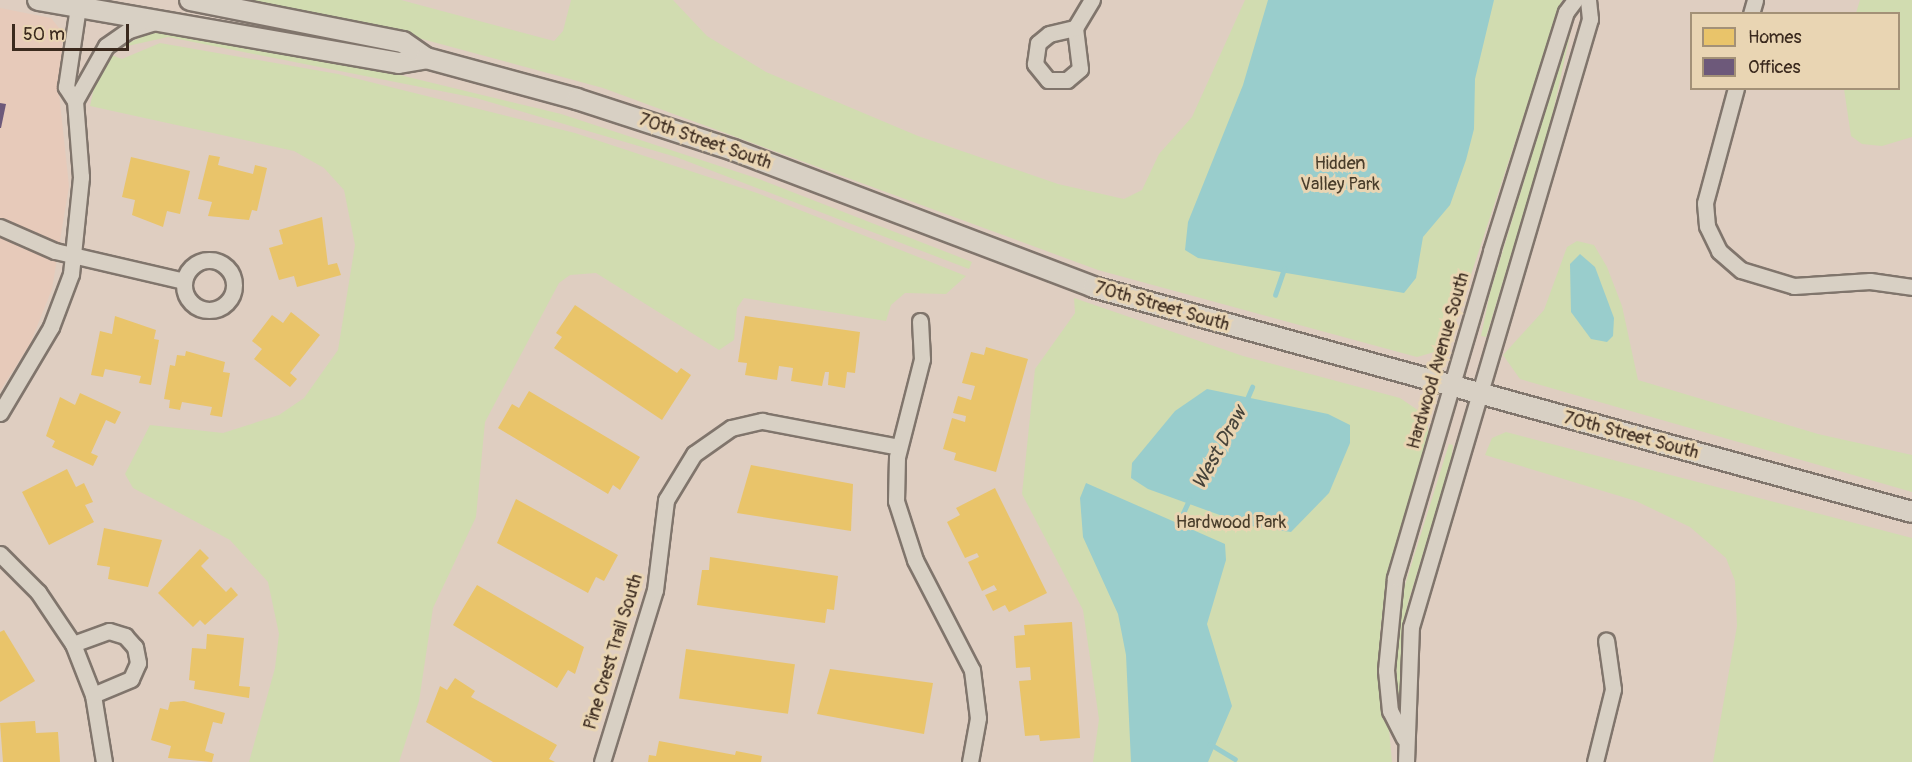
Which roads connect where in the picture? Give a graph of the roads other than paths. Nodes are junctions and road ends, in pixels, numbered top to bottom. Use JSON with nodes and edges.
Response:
{"nodes":[{"id":1,"x":38,"y":0,"type":"edge"},
{"id":2,"x":190,"y":0,"type":"edge"},
{"id":3,"x":1092,"y":0,"type":"edge"},
{"id":4,"x":1575,"y":0,"type":"edge"},
{"id":5,"x":1588,"y":0,"type":"edge"},
{"id":6,"x":80,"y":3,"type":"edge"},
{"id":7,"x":163,"y":20,"type":"junction"},
{"id":8,"x":1075,"y":28,"type":"dead end"},
{"id":9,"x":426,"y":58,"type":"junction"},
{"id":10,"x":1735,"y":90,"type":"edge"},
{"id":11,"x":75,"y":101,"type":"junction"},
{"id":12,"x":0,"y":227,"type":"edge"},
{"id":13,"x":74,"y":256,"type":"junction"},
{"id":14,"x":184,"y":280,"type":"dead end"},
{"id":15,"x":1912,"y":287,"type":"edge"},
{"id":16,"x":920,"y":321,"type":"dead end"},
{"id":17,"x":1452,"y":387,"type":"junction"},
{"id":18,"x":1480,"y":395,"type":"junction"},
{"id":19,"x":0,"y":413,"type":"edge"},
{"id":20,"x":899,"y":447,"type":"junction"},
{"id":21,"x":1912,"y":512,"type":"edge"},
{"id":22,"x":0,"y":554,"type":"edge"},
{"id":23,"x":1606,"y":640,"type":"dead end"},
{"id":24,"x":73,"y":644,"type":"junction"},
{"id":25,"x":93,"y":695,"type":"junction"},
{"id":26,"x":1404,"y":738,"type":"junction"},
{"id":27,"x":104,"y":762,"type":"edge"},
{"id":28,"x":602,"y":762,"type":"edge"},
{"id":29,"x":970,"y":762,"type":"edge"},
{"id":30,"x":1406,"y":762,"type":"edge"},
{"id":31,"x":1594,"y":762,"type":"edge"}],
"edges":[{"from":1,"to":6,"type":"main road","name":"70th Street South"},
{"from":2,"to":9,"type":"main road","name":"70th Street South"},
{"from":3,"to":8,"type":"street"},
{"from":4,"to":17,"type":"street","name":"Hardwood Avenue South"},
{"from":5,"to":18,"type":"street","name":"Hardwood Avenue South"},
{"from":6,"to":7,"type":"main road","name":"70th Street South"},
{"from":6,"to":11,"type":"street"},
{"from":7,"to":9,"type":"main road","name":"70th Street South"},
{"from":7,"to":11,"type":"street"},
{"from":9,"to":17,"type":"main road","name":"70th Street South"},
{"from":10,"to":15,"type":"street"},
{"from":11,"to":13,"type":"street"},
{"from":12,"to":13,"type":"street"},
{"from":13,"to":14,"type":"street"},
{"from":13,"to":19,"type":"street"},
{"from":16,"to":20,"type":"street"},
{"from":17,"to":18,"type":"main road","name":"70th Street South"},
{"from":17,"to":26,"type":"street","name":"Hardwood Avenue South"},
{"from":18,"to":21,"type":"main road","name":"70th Street South"},
{"from":18,"to":26,"type":"street","name":"Hardwood Avenue South"},
{"from":20,"to":28,"type":"street","name":"Pine Crest Trail South"},
{"from":20,"to":29,"type":"street"},
{"from":22,"to":24,"type":"street"},
{"from":23,"to":31,"type":"street"},
{"from":24,"to":25,"type":"street"},
{"from":24,"to":25,"type":"street"},
{"from":25,"to":27,"type":"street"},
{"from":26,"to":30,"type":"street","name":"Hardwood Avenue South"}]}
